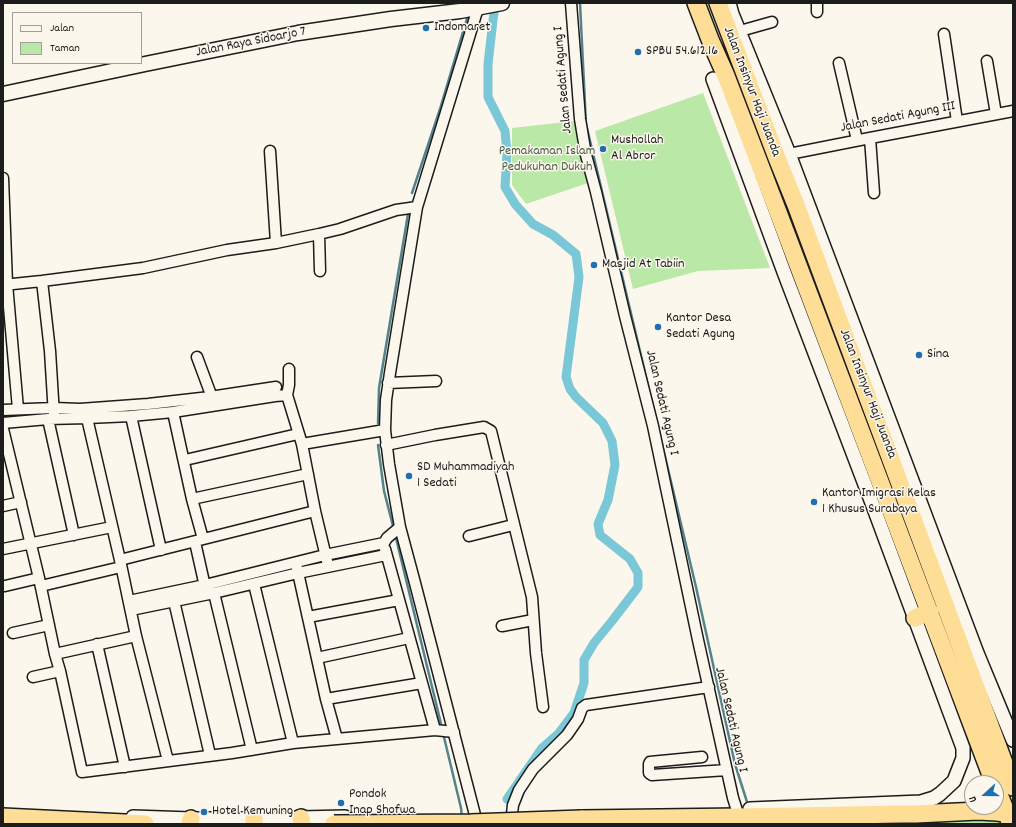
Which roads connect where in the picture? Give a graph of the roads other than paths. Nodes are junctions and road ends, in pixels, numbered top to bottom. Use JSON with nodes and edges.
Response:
{"nodes":[{"id":1,"x":502,"y":3,"type":"edge"},
{"id":2,"x":572,"y":3,"type":"edge"},
{"id":3,"x":696,"y":3,"type":"edge"},
{"id":4,"x":718,"y":3,"type":"edge"},
{"id":5,"x":480,"y":7,"type":"edge"},
{"id":6,"x":732,"y":18,"type":"edge"},
{"id":7,"x":772,"y":22,"type":"dead end"},
{"id":8,"x":944,"y":34,"type":"dead end"},
{"id":9,"x":987,"y":61,"type":"dead end"},
{"id":10,"x":839,"y":63,"type":"dead end"},
{"id":11,"x":713,"y":79,"type":"dead end"},
{"id":12,"x":3,"y":94,"type":"edge"},
{"id":13,"x":1013,"y":111,"type":"edge"},
{"id":14,"x":996,"y":114,"type":"junction"},
{"id":15,"x":957,"y":121,"type":"junction"},
{"id":16,"x":870,"y":138,"type":"junction"},
{"id":17,"x":858,"y":140,"type":"junction"},
{"id":18,"x":270,"y":152,"type":"dead end"},
{"id":19,"x":789,"y":154,"type":"junction"},
{"id":20,"x":3,"y":178,"type":"edge"},
{"id":21,"x":874,"y":193,"type":"dead end"},
{"id":22,"x":796,"y":205,"type":"junction"},
{"id":23,"x":417,"y":207,"type":"junction"},
{"id":24,"x":778,"y":212,"type":"junction"},
{"id":25,"x":319,"y":234,"type":"junction"},
{"id":26,"x":276,"y":243,"type":"junction"},
{"id":27,"x":320,"y":272,"type":"dead end"},
{"id":28,"x":42,"y":281,"type":"junction"},
{"id":29,"x":5,"y":284,"type":"edge"},
{"id":30,"x":847,"y":326,"type":"junction"},
{"id":31,"x":198,"y":357,"type":"dead end"},
{"id":32,"x":289,"y":369,"type":"dead end"},
{"id":33,"x":436,"y":381,"type":"dead end"},
{"id":34,"x":388,"y":383,"type":"junction"},
{"id":35,"x":276,"y":387,"type":"dead end"},
{"id":36,"x":286,"y":395,"type":"junction"},
{"id":37,"x":210,"y":397,"type":"junction"},
{"id":38,"x":54,"y":408,"type":"junction"},
{"id":39,"x":18,"y":409,"type":"junction"},
{"id":40,"x":3,"y":410,"type":"edge"},
{"id":41,"x":174,"y":412,"type":"junction"},
{"id":42,"x":131,"y":416,"type":"junction"},
{"id":43,"x":88,"y":418,"type":"junction"},
{"id":44,"x":51,"y":419,"type":"junction"},
{"id":45,"x":3,"y":423,"type":"edge"},
{"id":46,"x":3,"y":429,"type":"edge"},
{"id":47,"x":385,"y":430,"type":"junction"},
{"id":48,"x":298,"y":434,"type":"junction"},
{"id":49,"x":302,"y":444,"type":"junction"},
{"id":50,"x":386,"y":445,"type":"junction"},
{"id":51,"x":184,"y":460,"type":"junction"},
{"id":52,"x":308,"y":474,"type":"junction"},
{"id":53,"x":192,"y":499,"type":"junction"},
{"id":54,"x":21,"y":502,"type":"junction"},
{"id":55,"x":3,"y":506,"type":"edge"},
{"id":56,"x":315,"y":511,"type":"junction"},
{"id":57,"x":513,"y":525,"type":"junction"},
{"id":58,"x":112,"y":527,"type":"junction"},
{"id":59,"x":398,"y":528,"type":"junction"},
{"id":60,"x":74,"y":535,"type":"junction"},
{"id":61,"x":469,"y":536,"type":"dead end"},
{"id":62,"x":199,"y":541,"type":"junction"},
{"id":63,"x":385,"y":541,"type":"junction"},
{"id":64,"x":31,"y":543,"type":"junction"},
{"id":65,"x":3,"y":549,"type":"edge"},
{"id":66,"x":161,"y":550,"type":"junction"},
{"id":67,"x":325,"y":555,"type":"junction"},
{"id":68,"x":386,"y":556,"type":"junction"},
{"id":69,"x":295,"y":562,"type":"junction"},
{"id":70,"x":121,"y":564,"type":"junction"},
{"id":71,"x":328,"y":567,"type":"junction"},
{"id":72,"x":298,"y":573,"type":"junction"},
{"id":73,"x":40,"y":582,"type":"junction"},
{"id":74,"x":254,"y":584,"type":"junction"},
{"id":75,"x":5,"y":586,"type":"dead end"},
{"id":76,"x":209,"y":591,"type":"junction"},
{"id":77,"x":399,"y":600,"type":"junction"},
{"id":78,"x":174,"y":601,"type":"junction"},
{"id":79,"x":130,"y":606,"type":"junction"},
{"id":80,"x":922,"y":615,"type":"junction"},
{"id":81,"x":308,"y":617,"type":"junction"},
{"id":82,"x":533,"y":620,"type":"junction"},
{"id":83,"x":49,"y":625,"type":"junction"},
{"id":84,"x":502,"y":626,"type":"dead end"},
{"id":85,"x":13,"y":633,"type":"dead end"},
{"id":86,"x":963,"y":634,"type":"junction"},
{"id":87,"x":136,"y":636,"type":"junction"},
{"id":88,"x":410,"y":638,"type":"junction"},
{"id":89,"x":97,"y":644,"type":"junction"},
{"id":90,"x":55,"y":654,"type":"junction"},
{"id":91,"x":316,"y":658,"type":"junction"},
{"id":92,"x":60,"y":671,"type":"junction"},
{"id":93,"x":33,"y":677,"type":"dead end"},
{"id":94,"x":422,"y":683,"type":"junction"},
{"id":95,"x":709,"y":687,"type":"junction"},
{"id":96,"x":326,"y":699,"type":"junction"},
{"id":97,"x":543,"y":707,"type":"dead end"},
{"id":98,"x":444,"y":731,"type":"junction"},
{"id":99,"x":337,"y":739,"type":"junction"},
{"id":100,"x":1013,"y":740,"type":"edge"},
{"id":101,"x":292,"y":743,"type":"junction"},
{"id":102,"x":252,"y":750,"type":"junction"},
{"id":103,"x":210,"y":755,"type":"junction"},
{"id":104,"x":702,"y":757,"type":"dead end"},
{"id":105,"x":1008,"y":757,"type":"edge"},
{"id":106,"x":168,"y":761,"type":"junction"},
{"id":107,"x":124,"y":767,"type":"junction"},
{"id":108,"x":727,"y":770,"type":"junction"},
{"id":109,"x":991,"y":775,"type":"edge"},
{"id":110,"x":1013,"y":787,"type":"edge"},
{"id":111,"x":1004,"y":804,"type":"edge"},
{"id":112,"x":3,"y":811,"type":"edge"},
{"id":113,"x":512,"y":814,"type":"junction"},
{"id":114,"x":916,"y":814,"type":"junction"},
{"id":115,"x":743,"y":815,"type":"edge"},
{"id":116,"x":3,"y":817,"type":"edge"},
{"id":117,"x":69,"y":817,"type":"junction"},
{"id":118,"x":469,"y":817,"type":"edge"},
{"id":119,"x":1010,"y":817,"type":"edge"},
{"id":120,"x":191,"y":821,"type":"edge"},
{"id":121,"x":302,"y":821,"type":"edge"},
{"id":122,"x":43,"y":822,"type":"edge"},
{"id":123,"x":254,"y":822,"type":"edge"},
{"id":124,"x":145,"y":824,"type":"edge"},
{"id":125,"x":322,"y":824,"type":"edge"},
{"id":126,"x":334,"y":824,"type":"edge"},
{"id":127,"x":965,"y":824,"type":"edge"}],
"edges":[{"from":1,"to":5,"type":"main road","name":"Jalan Raya Sidoarjo 7"},
{"from":2,"to":95,"type":"street","name":"Jalan Sedati Agung I"},
{"from":3,"to":24,"type":"highway","name":"Jalan Insinyur Haji Juanda"},
{"from":4,"to":6,"type":"highway","name":"Jalan Insinyur Haji Juanda"},
{"from":5,"to":12,"type":"main road","name":"Jalan Raya Sidoarjo 7"},
{"from":5,"to":23,"type":"street"},
{"from":6,"to":7,"type":"street"},
{"from":6,"to":19,"type":"street","name":"Jalan Insinyur Haji Juanda"},
{"from":6,"to":22,"type":"highway","name":"Jalan Insinyur Haji Juanda"},
{"from":8,"to":15,"type":"street"},
{"from":9,"to":14,"type":"street"},
{"from":10,"to":17,"type":"street"},
{"from":11,"to":80,"type":"street","name":"Jalan Insinyur Haji Juanda"},
{"from":13,"to":14,"type":"street","name":"Jalan Sedati Agung III"},
{"from":14,"to":15,"type":"street","name":"Jalan Sedati Agung III"},
{"from":15,"to":16,"type":"street","name":"Jalan Sedati Agung III"},
{"from":16,"to":17,"type":"street","name":"Jalan Sedati Agung III"},
{"from":16,"to":21,"type":"street"},
{"from":17,"to":19,"type":"street","name":"Jalan Sedati Agung III"},
{"from":18,"to":26,"type":"street"},
{"from":19,"to":30,"type":"street","name":"Jalan Insinyur Haji Juanda"},
{"from":20,"to":29,"type":"street"},
{"from":22,"to":24,"type":"highway"},
{"from":22,"to":30,"type":"highway","name":"Jalan Insinyur Haji Juanda"},
{"from":23,"to":25,"type":"street"},
{"from":23,"to":34,"type":"street"},
{"from":24,"to":80,"type":"highway","name":"Jalan Insinyur Haji Juanda"},
{"from":25,"to":26,"type":"street"},
{"from":25,"to":27,"type":"street"},
{"from":26,"to":28,"type":"street"},
{"from":28,"to":29,"type":"street"},
{"from":28,"to":38,"type":"street"},
{"from":29,"to":39,"type":"street"},
{"from":30,"to":86,"type":"highway","name":"Jalan Insinyur Haji Juanda"},
{"from":31,"to":37,"type":"street"},
{"from":32,"to":36,"type":"street"},
{"from":33,"to":34,"type":"street"},
{"from":34,"to":47,"type":"street"},
{"from":35,"to":37,"type":"street"},
{"from":36,"to":41,"type":"street"},
{"from":36,"to":48,"type":"street"},
{"from":37,"to":38,"type":"street"},
{"from":38,"to":39,"type":"street"},
{"from":38,"to":44,"type":"street"},
{"from":39,"to":40,"type":"street"},
{"from":41,"to":42,"type":"street"},
{"from":41,"to":51,"type":"street"},
{"from":42,"to":43,"type":"street"},
{"from":42,"to":66,"type":"street"},
{"from":43,"to":44,"type":"street"},
{"from":43,"to":58,"type":"street"},
{"from":44,"to":45,"type":"street"},
{"from":44,"to":60,"type":"street"},
{"from":46,"to":54,"type":"street"},
{"from":47,"to":49,"type":"street"},
{"from":47,"to":50,"type":"street"},
{"from":48,"to":49,"type":"street"},
{"from":48,"to":51,"type":"street"},
{"from":49,"to":52,"type":"street"},
{"from":50,"to":57,"type":"street"},
{"from":50,"to":59,"type":"street"},
{"from":51,"to":53,"type":"street"},
{"from":52,"to":53,"type":"street"},
{"from":52,"to":56,"type":"street"},
{"from":53,"to":62,"type":"street"},
{"from":54,"to":55,"type":"street"},
{"from":54,"to":64,"type":"street"},
{"from":56,"to":62,"type":"street"},
{"from":56,"to":67,"type":"street"},
{"from":57,"to":61,"type":"street"},
{"from":57,"to":82,"type":"street"},
{"from":58,"to":60,"type":"street"},
{"from":58,"to":70,"type":"street"},
{"from":59,"to":63,"type":"street"},
{"from":59,"to":98,"type":"street"},
{"from":60,"to":64,"type":"street"},
{"from":62,"to":66,"type":"street"},
{"from":62,"to":76,"type":"street"},
{"from":63,"to":67,"type":"street"},
{"from":63,"to":68,"type":"street"},
{"from":64,"to":65,"type":"street"},
{"from":64,"to":73,"type":"street"},
{"from":66,"to":70,"type":"street"},
{"from":67,"to":69,"type":"street"},
{"from":67,"to":71,"type":"street"},
{"from":68,"to":71,"type":"street"},
{"from":68,"to":77,"type":"street"},
{"from":69,"to":72,"type":"street"},
{"from":69,"to":76,"type":"street"},
{"from":70,"to":73,"type":"street"},
{"from":70,"to":79,"type":"street"},
{"from":71,"to":72,"type":"street"},
{"from":72,"to":74,"type":"street"},
{"from":72,"to":81,"type":"street"},
{"from":73,"to":75,"type":"street"},
{"from":73,"to":83,"type":"street"},
{"from":74,"to":76,"type":"street"},
{"from":74,"to":101,"type":"street"},
{"from":76,"to":78,"type":"street"},
{"from":76,"to":79,"type":"street"},
{"from":76,"to":102,"type":"street"},
{"from":77,"to":81,"type":"street"},
{"from":77,"to":88,"type":"street"},
{"from":78,"to":79,"type":"street"},
{"from":78,"to":103,"type":"street"},
{"from":79,"to":87,"type":"street"},
{"from":80,"to":109,"type":"highway","name":"Jalan Insinyur Haji Juanda"},
{"from":80,"to":115,"type":"street","name":"Jalan Insinyur Haji Juanda"},
{"from":81,"to":91,"type":"street"},
{"from":82,"to":84,"type":"street"},
{"from":82,"to":97,"type":"street"},
{"from":83,"to":85,"type":"street"},
{"from":83,"to":90,"type":"street"},
{"from":86,"to":100,"type":"street","name":"Jalan Insinyur Haji Juanda"},
{"from":86,"to":105,"type":"highway","name":"Jalan Insinyur Haji Juanda"},
{"from":87,"to":89,"type":"street"},
{"from":87,"to":106,"type":"street"},
{"from":88,"to":91,"type":"street"},
{"from":88,"to":94,"type":"street"},
{"from":89,"to":90,"type":"street"},
{"from":89,"to":107,"type":"street"},
{"from":90,"to":92,"type":"street"},
{"from":91,"to":96,"type":"street"},
{"from":92,"to":93,"type":"street"},
{"from":92,"to":107,"type":"street"},
{"from":94,"to":96,"type":"street"},
{"from":94,"to":98,"type":"street"},
{"from":95,"to":108,"type":"street","name":"Jalan Sedati Agung I"},
{"from":95,"to":113,"type":"street"},
{"from":96,"to":99,"type":"street"},
{"from":98,"to":99,"type":"street"},
{"from":98,"to":118,"type":"street"},
{"from":99,"to":101,"type":"street"},
{"from":101,"to":102,"type":"street"},
{"from":102,"to":103,"type":"street"},
{"from":103,"to":106,"type":"street"},
{"from":104,"to":108,"type":"street"},
{"from":105,"to":110,"type":"highway","name":"Jalan Insinyur Haji Juanda"},
{"from":106,"to":107,"type":"street"},
{"from":108,"to":115,"type":"street","name":"Jalan Sedati Agung I"},
{"from":111,"to":119,"type":"highway"},
{"from":112,"to":117,"type":"street"},
{"from":113,"to":115,"type":"street"},
{"from":113,"to":118,"type":"street"},
{"from":114,"to":115,"type":"highway"},
{"from":114,"to":119,"type":"highway"},
{"from":114,"to":127,"type":"highway"},
{"from":115,"to":126,"type":"highway","bridge":true},
{"from":116,"to":122,"type":"highway"},
{"from":117,"to":120,"type":"street"},
{"from":117,"to":122,"type":"highway"},
{"from":117,"to":124,"type":"highway"},
{"from":118,"to":121,"type":"street"},
{"from":120,"to":123,"type":"street"},
{"from":121,"to":123,"type":"street"},
{"from":125,"to":126,"type":"highway"}]}
